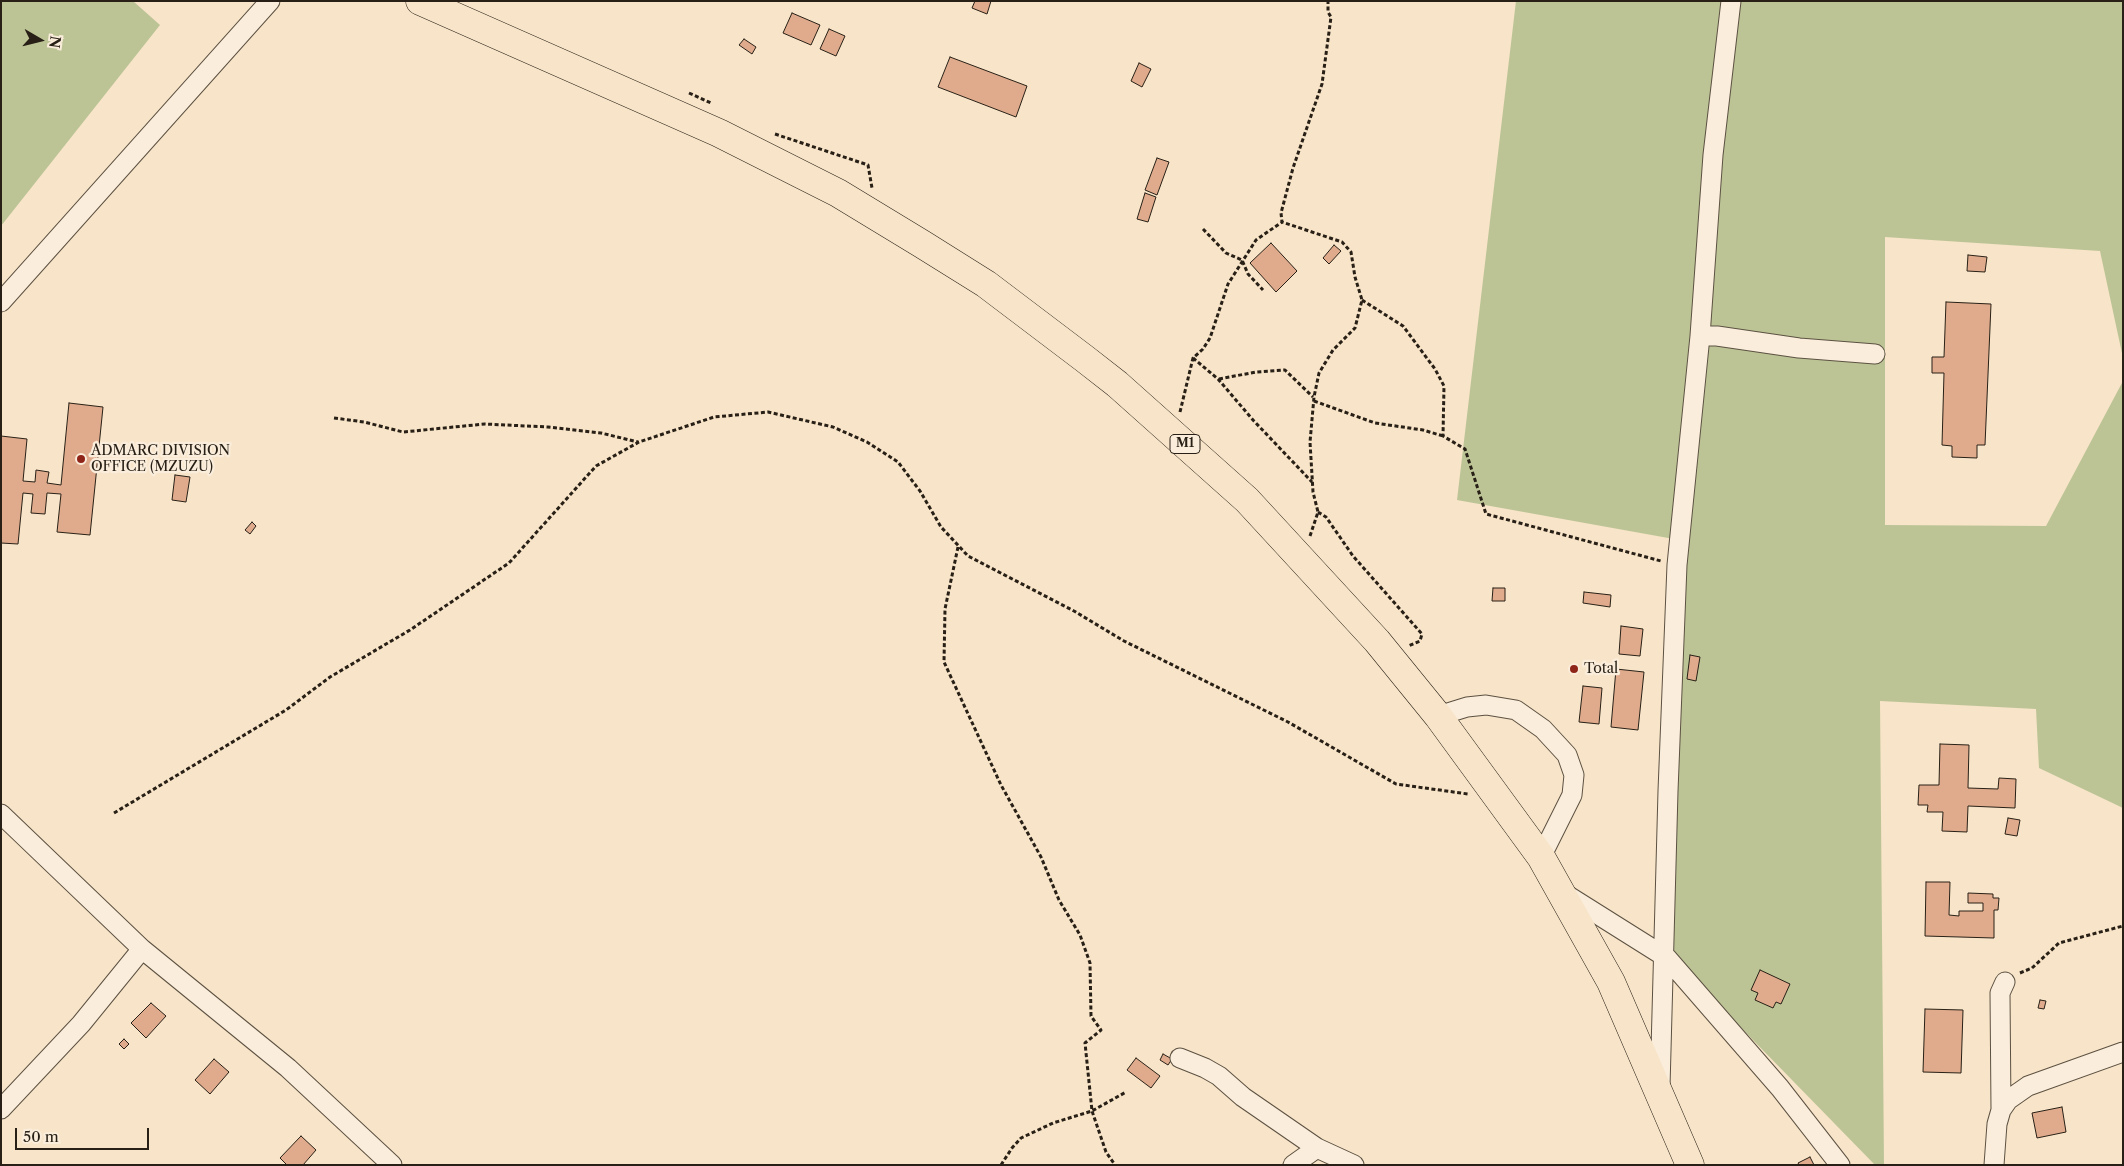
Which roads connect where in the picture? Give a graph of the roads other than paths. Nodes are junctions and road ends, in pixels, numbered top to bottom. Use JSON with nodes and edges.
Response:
{"nodes":[{"id":1,"x":270,"y":1,"type":"edge"},
{"id":2,"x":420,"y":1,"type":"edge"},
{"id":3,"x":1731,"y":1,"type":"edge"},
{"id":4,"x":1,"y":302,"type":"edge"},
{"id":5,"x":1700,"y":336,"type":"junction"},
{"id":6,"x":1875,"y":354,"type":"dead end"},
{"id":7,"x":1438,"y":716,"type":"junction"},
{"id":8,"x":1,"y":814,"type":"edge"},
{"id":9,"x":1541,"y":857,"type":"junction"},
{"id":10,"x":1559,"y":890,"type":"junction"},
{"id":11,"x":142,"y":949,"type":"junction"},
{"id":12,"x":1664,"y":956,"type":"junction"},
{"id":13,"x":2005,"y":982,"type":"road end"},
{"id":14,"x":2123,"y":1052,"type":"edge"},
{"id":15,"x":1180,"y":1058,"type":"dead end"},
{"id":16,"x":1660,"y":1097,"type":"junction"},
{"id":17,"x":1,"y":1109,"type":"edge"},
{"id":18,"x":2001,"y":1110,"type":"junction"},
{"id":19,"x":1317,"y":1148,"type":"junction"},
{"id":20,"x":392,"y":1165,"type":"edge"},
{"id":21,"x":1293,"y":1165,"type":"edge"},
{"id":22,"x":1354,"y":1165,"type":"edge"},
{"id":23,"x":1690,"y":1165,"type":"edge"},
{"id":24,"x":1840,"y":1165,"type":"edge"},
{"id":25,"x":1994,"y":1165,"type":"edge"}],
"edges":[{"from":1,"to":4,"type":"street"},
{"from":2,"to":7,"type":"highway","number":"M1"},
{"from":3,"to":5,"type":"street"},
{"from":5,"to":6,"type":"street"},
{"from":5,"to":12,"type":"street"},
{"from":7,"to":9,"type":"highway","number":"M1"},
{"from":7,"to":9,"type":"street"},
{"from":8,"to":11,"type":"street"},
{"from":9,"to":10,"type":"highway","number":"M1"},
{"from":10,"to":12,"type":"street"},
{"from":10,"to":16,"type":"highway","number":"M1"},
{"from":11,"to":17,"type":"street"},
{"from":11,"to":20,"type":"street"},
{"from":12,"to":16,"type":"street"},
{"from":12,"to":24,"type":"street"},
{"from":13,"to":18,"type":"street"},
{"from":14,"to":18,"type":"street"},
{"from":15,"to":19,"type":"street"},
{"from":16,"to":23,"type":"highway","number":"M1"},
{"from":18,"to":25,"type":"street"},
{"from":19,"to":21,"type":"street"},
{"from":19,"to":22,"type":"street"}]}
